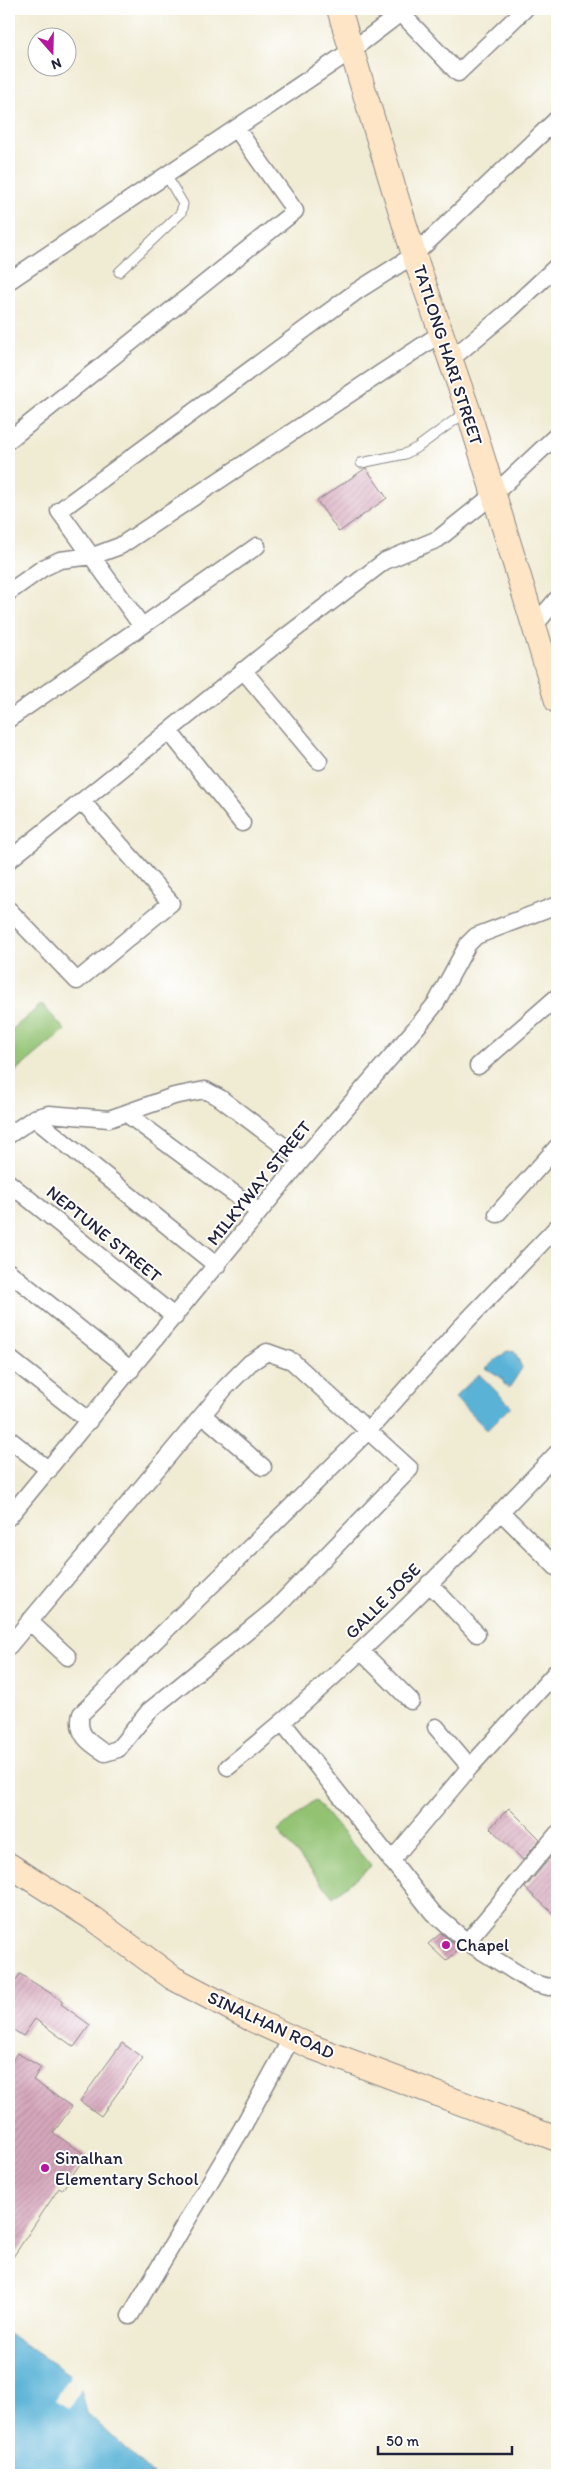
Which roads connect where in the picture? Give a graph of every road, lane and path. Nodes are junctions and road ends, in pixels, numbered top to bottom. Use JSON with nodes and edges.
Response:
{"nodes":[{"id":1,"x":339,"y":9,"type":"edge"},
{"id":2,"x":525,"y":9,"type":"edge"},
{"id":3,"x":403,"y":11,"type":"edge"},
{"id":4,"x":352,"y":50,"type":"junction"},
{"id":5,"x":557,"y":119,"type":"edge"},
{"id":6,"x":236,"y":128,"type":"junction"},
{"id":7,"x":166,"y":175,"type":"junction"},
{"id":8,"x":414,"y":254,"type":"junction"},
{"id":9,"x":557,"y":266,"type":"edge"},
{"id":10,"x":119,"y":272,"type":"dead end"},
{"id":11,"x":9,"y":281,"type":"edge"},
{"id":12,"x":440,"y":334,"type":"junction"},
{"id":13,"x":450,"y":360,"type":"junction"},
{"id":14,"x":468,"y":410,"type":"junction"},
{"id":15,"x":557,"y":435,"type":"edge"},
{"id":16,"x":9,"y":440,"type":"edge"},
{"id":17,"x":361,"y":463,"type":"dead end"},
{"id":18,"x":493,"y":495,"type":"junction"},
{"id":19,"x":256,"y":546,"type":"dead end"},
{"id":20,"x":93,"y":556,"type":"junction"},
{"id":21,"x":9,"y":592,"type":"edge"},
{"id":22,"x":557,"y":599,"type":"edge"},
{"id":23,"x":141,"y":625,"type":"junction"},
{"id":24,"x":534,"y":626,"type":"junction"},
{"id":25,"x":243,"y":670,"type":"junction"},
{"id":26,"x":557,"y":701,"type":"edge"},
{"id":27,"x":9,"y":719,"type":"edge"},
{"id":28,"x":169,"y":731,"type":"junction"},
{"id":29,"x":319,"y":761,"type":"dead end"},
{"id":30,"x":82,"y":801,"type":"junction"},
{"id":31,"x":242,"y":823,"type":"dead end"},
{"id":32,"x":9,"y":860,"type":"edge"},
{"id":33,"x":557,"y":905,"type":"edge"},
{"id":34,"x":9,"y":910,"type":"edge"},
{"id":35,"x":557,"y":997,"type":"edge"},
{"id":36,"x":478,"y":1066,"type":"dead end"},
{"id":37,"x":127,"y":1114,"type":"junction"},
{"id":38,"x":34,"y":1118,"type":"junction"},
{"id":39,"x":9,"y":1135,"type":"edge"},
{"id":40,"x":557,"y":1147,"type":"edge"},
{"id":41,"x":302,"y":1160,"type":"junction"},
{"id":42,"x":9,"y":1182,"type":"edge"},
{"id":43,"x":260,"y":1212,"type":"junction"},
{"id":44,"x":497,"y":1214,"type":"dead end"},
{"id":45,"x":557,"y":1227,"type":"edge"},
{"id":46,"x":217,"y":1266,"type":"junction"},
{"id":47,"x":9,"y":1272,"type":"edge"},
{"id":48,"x":175,"y":1317,"type":"junction"},
{"id":49,"x":9,"y":1358,"type":"edge"},
{"id":50,"x":131,"y":1370,"type":"junction"},
{"id":51,"x":203,"y":1415,"type":"junction"},
{"id":52,"x":89,"y":1421,"type":"junction"},
{"id":53,"x":369,"y":1430,"type":"junction"},
{"id":54,"x":9,"y":1438,"type":"edge"},
{"id":55,"x":557,"y":1453,"type":"edge"},
{"id":56,"x":263,"y":1467,"type":"dead end"},
{"id":57,"x":49,"y":1470,"type":"junction"},
{"id":58,"x":501,"y":1512,"type":"junction"},
{"id":59,"x":9,"y":1518,"type":"edge"},
{"id":60,"x":557,"y":1568,"type":"edge"},
{"id":61,"x":429,"y":1583,"type":"junction"},
{"id":62,"x":29,"y":1621,"type":"junction"},
{"id":63,"x":477,"y":1634,"type":"dead end"},
{"id":64,"x":9,"y":1646,"type":"edge"},
{"id":65,"x":361,"y":1652,"type":"junction"},
{"id":66,"x":68,"y":1657,"type":"dead end"},
{"id":67,"x":557,"y":1671,"type":"edge"},
{"id":68,"x":411,"y":1701,"type":"dead end"},
{"id":69,"x":283,"y":1723,"type":"junction"},
{"id":70,"x":436,"y":1726,"type":"dead end"},
{"id":71,"x":228,"y":1767,"type":"dead end"},
{"id":72,"x":470,"y":1767,"type":"junction"},
{"id":73,"x":557,"y":1834,"type":"edge"},
{"id":74,"x":391,"y":1861,"type":"junction"},
{"id":75,"x":9,"y":1865,"type":"edge"},
{"id":76,"x":467,"y":1942,"type":"junction"},
{"id":77,"x":557,"y":1985,"type":"edge"},
{"id":78,"x":292,"y":2037,"type":"junction"},
{"id":79,"x":557,"y":2139,"type":"edge"},
{"id":80,"x":130,"y":2316,"type":"dead end"}],
"edges":[{"from":1,"to":4,"type":"street","name":"TATLONG HARI STREET"},
{"from":2,"to":3,"type":"street"},
{"from":3,"to":4,"type":"street"},
{"from":4,"to":6,"type":"street"},
{"from":4,"to":8,"type":"street","name":"TATLONG HARI STREET"},
{"from":5,"to":8,"type":"street"},
{"from":6,"to":7,"type":"street"},
{"from":6,"to":16,"type":"street"},
{"from":7,"to":10,"type":"lane"},
{"from":7,"to":11,"type":"street"},
{"from":8,"to":12,"type":"street","name":"TATLONG HARI STREET"},
{"from":8,"to":20,"type":"street"},
{"from":9,"to":13,"type":"street"},
{"from":12,"to":13,"type":"street","name":"TATLONG HARI STREET"},
{"from":12,"to":20,"type":"street"},
{"from":13,"to":14,"type":"street","name":"TATLONG HARI STREET"},
{"from":14,"to":17,"type":"lane"},
{"from":14,"to":18,"type":"street","name":"TATLONG HARI STREET"},
{"from":15,"to":18,"type":"street"},
{"from":18,"to":24,"type":"street","name":"TATLONG HARI STREET"},
{"from":18,"to":25,"type":"street"},
{"from":19,"to":23,"type":"street"},
{"from":20,"to":21,"type":"street"},
{"from":20,"to":23,"type":"street"},
{"from":22,"to":24,"type":"street"},
{"from":23,"to":27,"type":"street"},
{"from":24,"to":26,"type":"street","name":"TATLONG HARI STREET"},
{"from":25,"to":28,"type":"street"},
{"from":25,"to":29,"type":"street"},
{"from":28,"to":30,"type":"street"},
{"from":28,"to":31,"type":"street"},
{"from":30,"to":32,"type":"street"},
{"from":30,"to":34,"type":"street"},
{"from":33,"to":41,"type":"street","name":"MILKYWAY STREET"},
{"from":35,"to":36,"type":"street"},
{"from":37,"to":38,"type":"street"},
{"from":37,"to":41,"type":"street"},
{"from":37,"to":43,"type":"street"},
{"from":38,"to":39,"type":"street"},
{"from":38,"to":46,"type":"street"},
{"from":40,"to":44,"type":"street"},
{"from":41,"to":43,"type":"street","name":"MILKYWAY STREET"},
{"from":42,"to":48,"type":"street","name":"NEPTUNE STREET"},
{"from":43,"to":46,"type":"street","name":"MILKYWAY STREET"},
{"from":45,"to":53,"type":"street"},
{"from":46,"to":48,"type":"street","name":"MILKYWAY STREET"},
{"from":47,"to":50,"type":"street"},
{"from":48,"to":50,"type":"street","name":"MILKYWAY STREET"},
{"from":49,"to":52,"type":"street"},
{"from":50,"to":52,"type":"street","name":"MILKYWAY STREET"},
{"from":51,"to":53,"type":"street"},
{"from":51,"to":56,"type":"street"},
{"from":51,"to":62,"type":"street"},
{"from":52,"to":57,"type":"street","name":"MILKYWAY STREET"},
{"from":53,"to":53,"type":"street"},
{"from":54,"to":57,"type":"street"},
{"from":55,"to":58,"type":"street","name":"GALLE JOSE"},
{"from":57,"to":59,"type":"street","name":"MILKYWAY STREET"},
{"from":58,"to":60,"type":"street"},
{"from":58,"to":61,"type":"street","name":"GALLE JOSE"},
{"from":61,"to":63,"type":"street"},
{"from":61,"to":65,"type":"street","name":"GALLE JOSE"},
{"from":62,"to":64,"type":"street"},
{"from":62,"to":66,"type":"street"},
{"from":65,"to":68,"type":"street"},
{"from":65,"to":69,"type":"street","name":"GALLE JOSE"},
{"from":67,"to":72,"type":"street"},
{"from":69,"to":71,"type":"street","name":"GALLE JOSE"},
{"from":69,"to":74,"type":"street"},
{"from":70,"to":72,"type":"street"},
{"from":72,"to":74,"type":"street"},
{"from":73,"to":76,"type":"street"},
{"from":74,"to":76,"type":"street"},
{"from":75,"to":78,"type":"street","name":"SINALHAN ROAD"},
{"from":76,"to":77,"type":"street"},
{"from":78,"to":79,"type":"street","name":"SINALHAN ROAD"},
{"from":78,"to":80,"type":"street"}]}
